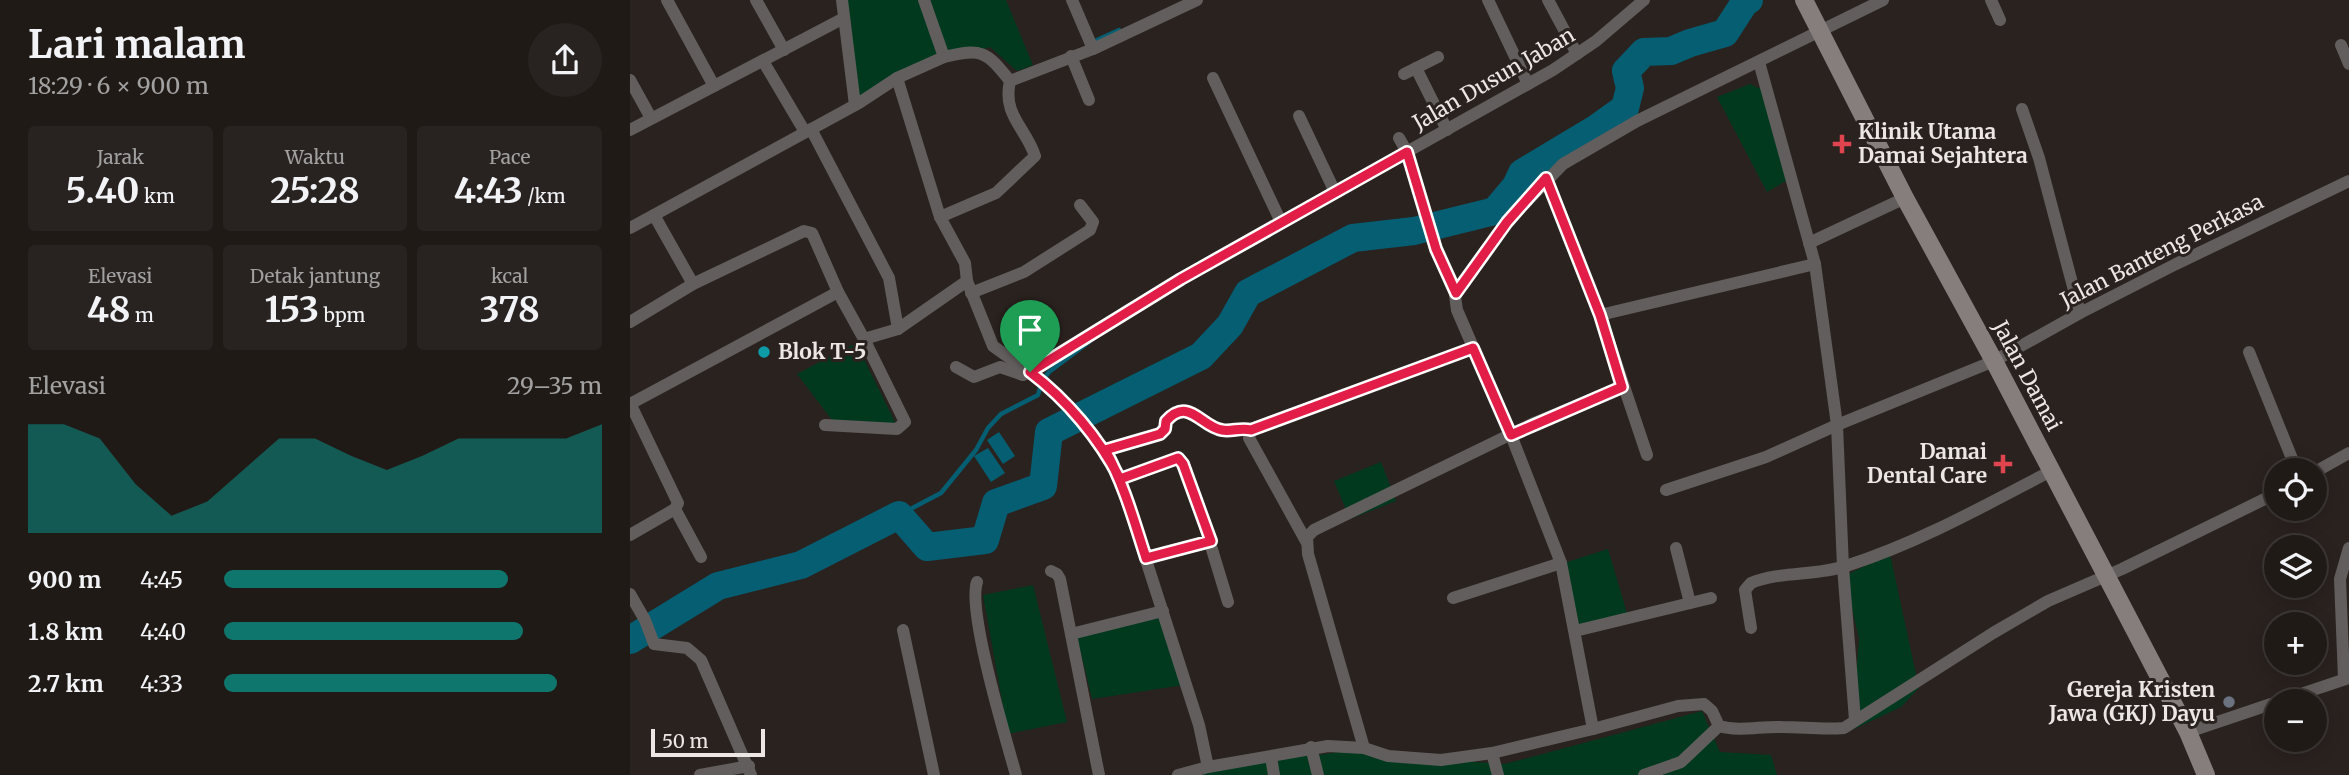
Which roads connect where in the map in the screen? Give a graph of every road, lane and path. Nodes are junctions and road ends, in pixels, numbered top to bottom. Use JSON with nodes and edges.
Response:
{"nodes":[{"id":1,"x":667,"y":0,"type":"edge"},
{"id":2,"x":756,"y":0,"type":"edge"},
{"id":3,"x":842,"y":0,"type":"edge"},
{"id":4,"x":924,"y":0,"type":"edge"},
{"id":5,"x":1072,"y":0,"type":"edge"},
{"id":6,"x":1164,"y":0,"type":"edge"},
{"id":7,"x":1197,"y":0,"type":"edge"},
{"id":8,"x":1488,"y":0,"type":"edge"},
{"id":9,"x":1548,"y":0,"type":"edge"},
{"id":10,"x":1644,"y":0,"type":"edge"},
{"id":11,"x":1804,"y":0,"type":"edge"},
{"id":12,"x":1883,"y":0,"type":"edge"},
{"id":13,"x":1991,"y":0,"type":"edge"},
{"id":14,"x":1170,"y":13,"type":"junction"},
{"id":15,"x":844,"y":18,"type":"junction"},
{"id":16,"x":2000,"y":20,"type":"dead end"},
{"id":17,"x":1821,"y":31,"type":"junction"},
{"id":18,"x":2342,"y":45,"type":"dead end"},
{"id":19,"x":1093,"y":48,"type":"junction"},
{"id":20,"x":784,"y":50,"type":"junction"},
{"id":21,"x":1577,"y":54,"type":"junction"},
{"id":22,"x":944,"y":57,"type":"junction"},
{"id":23,"x":1071,"y":57,"type":"junction"},
{"id":24,"x":1438,"y":57,"type":"dead end"},
{"id":25,"x":763,"y":61,"type":"junction"},
{"id":26,"x":1759,"y":62,"type":"junction"},
{"id":27,"x":2349,"y":64,"type":"edge"},
{"id":28,"x":1416,"y":68,"type":"junction"},
{"id":29,"x":1404,"y":74,"type":"dead end"},
{"id":30,"x":897,"y":78,"type":"junction"},
{"id":31,"x":1213,"y":78,"type":"dead end"},
{"id":32,"x":630,"y":80,"type":"edge"},
{"id":33,"x":1010,"y":81,"type":"junction"},
{"id":34,"x":1527,"y":81,"type":"junction"},
{"id":35,"x":714,"y":86,"type":"junction"},
{"id":36,"x":1089,"y":100,"type":"dead end"},
{"id":37,"x":855,"y":105,"type":"junction"},
{"id":38,"x":2022,"y":108,"type":"dead end"},
{"id":39,"x":1299,"y":116,"type":"dead end"},
{"id":40,"x":651,"y":118,"type":"junction"},
{"id":41,"x":1446,"y":126,"type":"junction"},
{"id":42,"x":630,"y":130,"type":"edge"},
{"id":43,"x":808,"y":130,"type":"junction"},
{"id":44,"x":1399,"y":138,"type":"dead end"},
{"id":45,"x":1406,"y":151,"type":"junction"},
{"id":46,"x":1546,"y":178,"type":"junction"},
{"id":47,"x":2349,"y":181,"type":"edge"},
{"id":48,"x":1335,"y":192,"type":"junction"},
{"id":49,"x":1905,"y":198,"type":"junction"},
{"id":50,"x":1080,"y":205,"type":"dead end"},
{"id":51,"x":654,"y":215,"type":"junction"},
{"id":52,"x":940,"y":217,"type":"junction"},
{"id":53,"x":1281,"y":222,"type":"junction"},
{"id":54,"x":630,"y":228,"type":"edge"},
{"id":55,"x":1809,"y":243,"type":"junction"},
{"id":56,"x":1815,"y":264,"type":"junction"},
{"id":57,"x":693,"y":284,"type":"junction"},
{"id":58,"x":969,"y":287,"type":"junction"},
{"id":59,"x":838,"y":292,"type":"junction"},
{"id":60,"x":1456,"y":293,"type":"junction"},
{"id":61,"x":2080,"y":313,"type":"junction"},
{"id":62,"x":1600,"y":315,"type":"junction"},
{"id":63,"x":630,"y":322,"type":"edge"},
{"id":64,"x":898,"y":329,"type":"junction"},
{"id":65,"x":864,"y":339,"type":"junction"},
{"id":66,"x":1473,"y":348,"type":"junction"},
{"id":67,"x":2249,"y":352,"type":"dead end"},
{"id":68,"x":1994,"y":360,"type":"junction"},
{"id":69,"x":956,"y":367,"type":"dead end"},
{"id":70,"x":1030,"y":372,"type":"junction"},
{"id":71,"x":1622,"y":387,"type":"junction"},
{"id":72,"x":630,"y":403,"type":"edge"},
{"id":73,"x":825,"y":425,"type":"dead end"},
{"id":74,"x":1836,"y":425,"type":"junction"},
{"id":75,"x":1251,"y":430,"type":"junction"},
{"id":76,"x":1511,"y":435,"type":"junction"},
{"id":77,"x":1105,"y":450,"type":"junction"},
{"id":78,"x":2349,"y":453,"type":"edge"},
{"id":79,"x":1647,"y":455,"type":"dead end"},
{"id":80,"x":2292,"y":458,"type":"edge"},
{"id":81,"x":2327,"y":465,"type":"edge"},
{"id":82,"x":2051,"y":471,"type":"junction"},
{"id":83,"x":1120,"y":479,"type":"junction"},
{"id":84,"x":1667,"y":491,"type":"dead end"},
{"id":85,"x":2264,"y":499,"type":"edge"},
{"id":86,"x":675,"y":509,"type":"junction"},
{"id":87,"x":630,"y":535,"type":"edge"},
{"id":88,"x":1211,"y":541,"type":"junction"},
{"id":89,"x":1306,"y":541,"type":"junction"},
{"id":90,"x":1676,"y":548,"type":"dead end"},
{"id":91,"x":2349,"y":548,"type":"edge"},
{"id":92,"x":701,"y":557,"type":"dead end"},
{"id":93,"x":1146,"y":558,"type":"junction"},
{"id":94,"x":1560,"y":564,"type":"junction"},
{"id":95,"x":1843,"y":567,"type":"junction"},
{"id":96,"x":1051,"y":571,"type":"dead end"},
{"id":97,"x":2105,"y":575,"type":"junction"},
{"id":98,"x":977,"y":582,"type":"dead end"},
{"id":99,"x":630,"y":594,"type":"edge"},
{"id":100,"x":1453,"y":598,"type":"dead end"},
{"id":101,"x":1711,"y":598,"type":"dead end"},
{"id":102,"x":1228,"y":602,"type":"dead end"},
{"id":103,"x":1690,"y":603,"type":"junction"},
{"id":104,"x":1163,"y":611,"type":"junction"},
{"id":105,"x":1751,"y":628,"type":"dead end"},
{"id":106,"x":903,"y":629,"type":"dead end"},
{"id":107,"x":1575,"y":631,"type":"junction"},
{"id":108,"x":1071,"y":634,"type":"junction"},
{"id":109,"x":2346,"y":678,"type":"edge"},
{"id":110,"x":2314,"y":689,"type":"edge"},
{"id":111,"x":2264,"y":707,"type":"edge"},
{"id":112,"x":1855,"y":720,"type":"junction"},
{"id":113,"x":1719,"y":726,"type":"junction"},
{"id":114,"x":1593,"y":729,"type":"junction"},
{"id":115,"x":2188,"y":733,"type":"junction"},
{"id":116,"x":1311,"y":747,"type":"junction"},
{"id":117,"x":1364,"y":748,"type":"junction"},
{"id":118,"x":1492,"y":753,"type":"junction"},
{"id":119,"x":1271,"y":757,"type":"junction"},
{"id":120,"x":1441,"y":760,"type":"junction"},
{"id":121,"x":1208,"y":767,"type":"junction"},
{"id":122,"x":750,"y":771,"type":"edge"},
{"id":123,"x":700,"y":775,"type":"edge"},
{"id":124,"x":934,"y":775,"type":"edge"},
{"id":125,"x":1016,"y":775,"type":"edge"},
{"id":126,"x":1099,"y":775,"type":"edge"},
{"id":127,"x":1178,"y":775,"type":"edge"},
{"id":128,"x":1274,"y":775,"type":"edge"},
{"id":129,"x":1318,"y":775,"type":"edge"},
{"id":130,"x":1443,"y":775,"type":"edge"},
{"id":131,"x":1498,"y":775,"type":"edge"},
{"id":132,"x":1644,"y":775,"type":"edge"},
{"id":133,"x":2206,"y":775,"type":"edge"}],
"edges":[{"from":1,"to":35,"type":"street"},
{"from":2,"to":20,"type":"street"},
{"from":3,"to":15,"type":"street"},
{"from":4,"to":22,"type":"street"},
{"from":5,"to":19,"type":"street"},
{"from":6,"to":14,"type":"street"},
{"from":7,"to":14,"type":"street"},
{"from":8,"to":34,"type":"street"},
{"from":9,"to":21,"type":"street"},
{"from":10,"to":21,"type":"street","name":"Jalan Dusun Jaban"},
{"from":11,"to":17,"type":"main road","name":"Jalan Damai"},
{"from":12,"to":17,"type":"street"},
{"from":13,"to":16,"type":"street"},
{"from":14,"to":19,"type":"street"},
{"from":15,"to":20,"type":"street"},
{"from":15,"to":37,"type":"street"},
{"from":17,"to":26,"type":"street"},
{"from":17,"to":49,"type":"main road","name":"Jalan Damai"},
{"from":18,"to":27,"type":"street"},
{"from":19,"to":23,"type":"street"},
{"from":20,"to":25,"type":"street"},
{"from":21,"to":34,"type":"street","name":"Jalan Dusun Jaban"},
{"from":22,"to":30,"type":"street"},
{"from":22,"to":33,"type":"street"},
{"from":23,"to":33,"type":"street"},
{"from":23,"to":36,"type":"street"},
{"from":24,"to":28,"type":"street"},
{"from":25,"to":35,"type":"street"},
{"from":25,"to":43,"type":"street"},
{"from":26,"to":46,"type":"street"},
{"from":26,"to":55,"type":"street"},
{"from":28,"to":29,"type":"street"},
{"from":28,"to":41,"type":"street"},
{"from":30,"to":37,"type":"street"},
{"from":30,"to":52,"type":"street"},
{"from":31,"to":53,"type":"street"},
{"from":32,"to":40,"type":"street"},
{"from":33,"to":52,"type":"street"},
{"from":34,"to":41,"type":"street","name":"Jalan Dusun Jaban"},
{"from":35,"to":40,"type":"street"},
{"from":37,"to":43,"type":"street"},
{"from":38,"to":61,"type":"street"},
{"from":39,"to":48,"type":"street"},
{"from":40,"to":42,"type":"street"},
{"from":41,"to":45,"type":"street","name":"Jalan Dusun Jaban"},
{"from":43,"to":51,"type":"street"},
{"from":43,"to":64,"type":"street"},
{"from":44,"to":45,"type":"street"},
{"from":45,"to":48,"type":"street","name":"Jalan Dusun Jaban"},
{"from":45,"to":60,"type":"street"},
{"from":46,"to":60,"type":"street"},
{"from":46,"to":62,"type":"street"},
{"from":47,"to":61,"type":"street","name":"Jalan Banteng Perkasa"},
{"from":48,"to":53,"type":"street","name":"Jalan Dusun Jaban"},
{"from":49,"to":55,"type":"street"},
{"from":49,"to":68,"type":"main road","name":"Jalan Damai"},
{"from":50,"to":58,"type":"street"},
{"from":51,"to":54,"type":"street"},
{"from":51,"to":57,"type":"street"},
{"from":52,"to":58,"type":"street"},
{"from":53,"to":70,"type":"street","name":"Jalan Dusun Jaban"},
{"from":55,"to":56,"type":"street"},
{"from":56,"to":62,"type":"street"},
{"from":56,"to":74,"type":"street"},
{"from":57,"to":59,"type":"street"},
{"from":57,"to":63,"type":"street"},
{"from":58,"to":64,"type":"street"},
{"from":58,"to":70,"type":"street"},
{"from":59,"to":65,"type":"street"},
{"from":59,"to":72,"type":"street"},
{"from":60,"to":66,"type":"street"},
{"from":61,"to":68,"type":"street","name":"Jalan Banteng Perkasa"},
{"from":62,"to":71,"type":"street"},
{"from":64,"to":65,"type":"street"},
{"from":65,"to":73,"type":"street"},
{"from":66,"to":75,"type":"street"},
{"from":66,"to":76,"type":"street"},
{"from":67,"to":80,"type":"street"},
{"from":68,"to":74,"type":"street","name":"Jalan Banteng Perkasa"},
{"from":68,"to":82,"type":"main road","name":"Jalan Damai"},
{"from":69,"to":70,"type":"street"},
{"from":70,"to":77,"type":"street"},
{"from":71,"to":76,"type":"street"},
{"from":71,"to":79,"type":"street"},
{"from":72,"to":86,"type":"street"},
{"from":74,"to":84,"type":"street","name":"Jalan Banteng Perkasa"},
{"from":74,"to":95,"type":"street"},
{"from":75,"to":77,"type":"street"},
{"from":75,"to":89,"type":"street"},
{"from":76,"to":89,"type":"street"},
{"from":76,"to":94,"type":"street"},
{"from":77,"to":83,"type":"street"},
{"from":78,"to":81,"type":"street"},
{"from":82,"to":95,"type":"street"},
{"from":82,"to":97,"type":"main road","name":"Jalan Damai"},
{"from":83,"to":88,"type":"street"},
{"from":83,"to":93,"type":"street"},
{"from":85,"to":97,"type":"street"},
{"from":86,"to":87,"type":"street"},
{"from":86,"to":92,"type":"street"},
{"from":88,"to":93,"type":"street"},
{"from":88,"to":102,"type":"street"},
{"from":89,"to":117,"type":"street"},
{"from":90,"to":103,"type":"street"},
{"from":91,"to":109,"type":"street"},
{"from":93,"to":104,"type":"street"},
{"from":94,"to":100,"type":"street"},
{"from":94,"to":107,"type":"street"},
{"from":95,"to":105,"type":"street"},
{"from":95,"to":112,"type":"street"},
{"from":96,"to":108,"type":"street"},
{"from":97,"to":112,"type":"street"},
{"from":97,"to":115,"type":"main road","name":"Jalan Damai"},
{"from":98,"to":125,"type":"street"},
{"from":99,"to":122,"type":"street"},
{"from":101,"to":103,"type":"street"},
{"from":103,"to":107,"type":"street"},
{"from":104,"to":108,"type":"street"},
{"from":104,"to":121,"type":"street"},
{"from":106,"to":124,"type":"street"},
{"from":107,"to":114,"type":"street"},
{"from":108,"to":126,"type":"street"},
{"from":109,"to":110,"type":"street"},
{"from":111,"to":115,"type":"street"},
{"from":112,"to":113,"type":"street"},
{"from":113,"to":114,"type":"street"},
{"from":113,"to":132,"type":"street"},
{"from":114,"to":118,"type":"street"},
{"from":115,"to":133,"type":"main road","name":"Jalan Damai"},
{"from":116,"to":117,"type":"street"},
{"from":116,"to":119,"type":"street"},
{"from":116,"to":129,"type":"street"},
{"from":117,"to":120,"type":"street"},
{"from":118,"to":120,"type":"street"},
{"from":118,"to":131,"type":"street"},
{"from":119,"to":121,"type":"street"},
{"from":119,"to":128,"type":"street"},
{"from":120,"to":130,"type":"street"},
{"from":121,"to":127,"type":"street"},
{"from":122,"to":123,"type":"street"}]}
